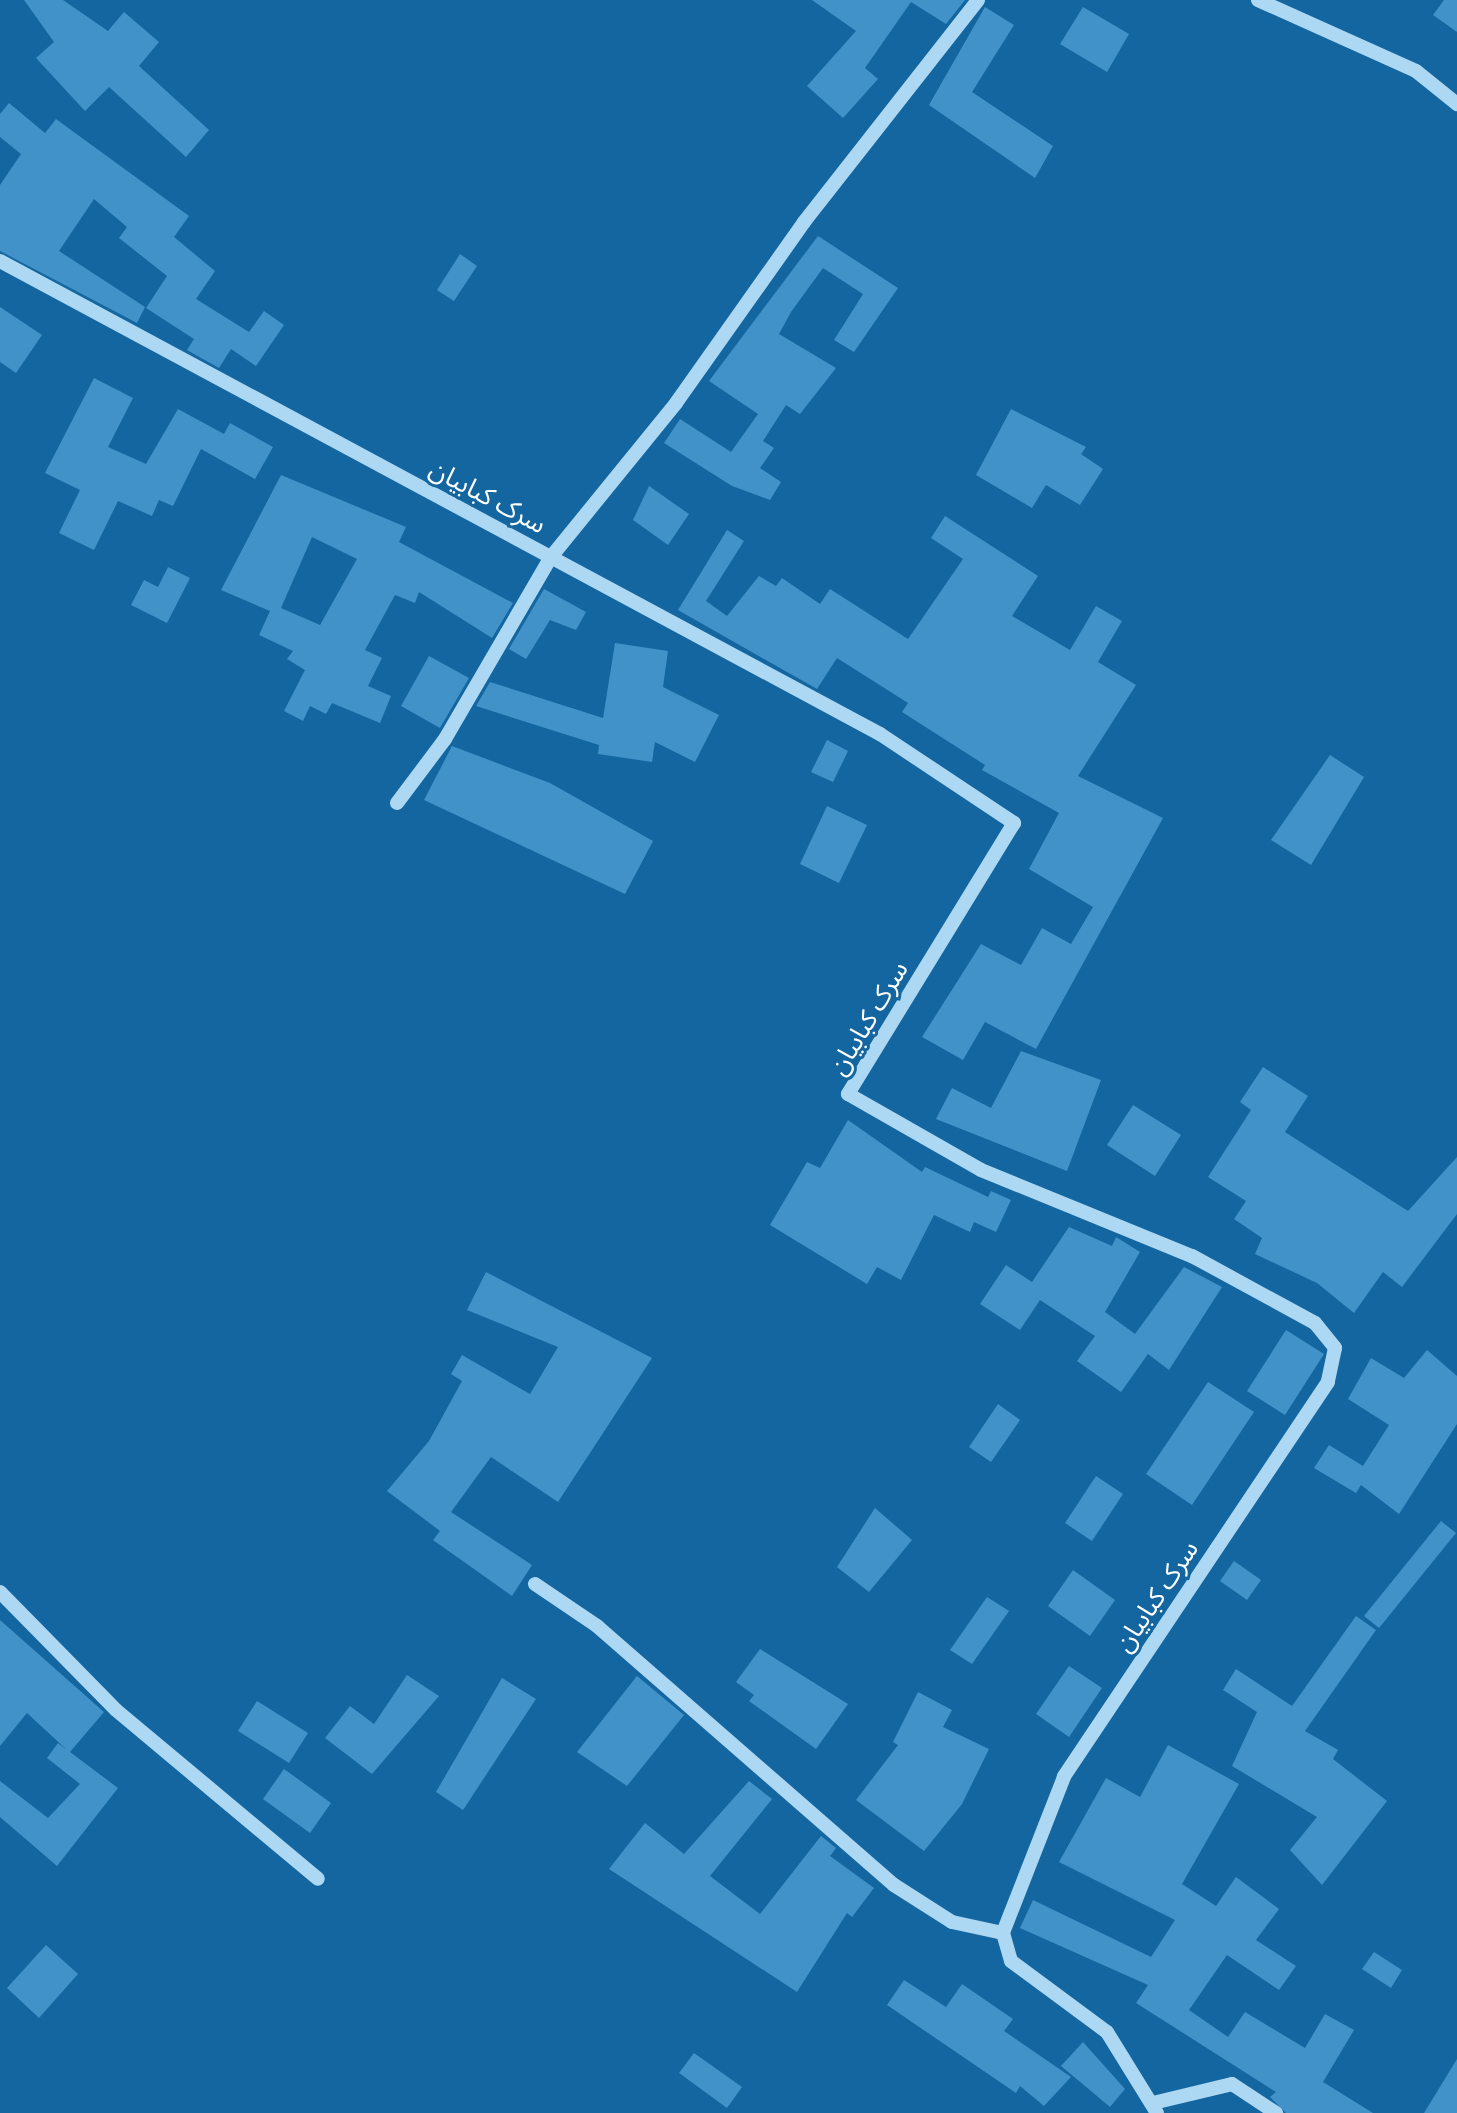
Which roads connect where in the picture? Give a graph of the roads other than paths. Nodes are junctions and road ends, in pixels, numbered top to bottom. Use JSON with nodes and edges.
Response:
{"nodes":[{"id":1,"x":978,"y":0,"type":"edge"},
{"id":2,"x":1258,"y":0,"type":"edge"},
{"id":3,"x":1457,"y":104,"type":"edge"},
{"id":4,"x":0,"y":261,"type":"edge"},
{"id":5,"x":551,"y":557,"type":"junction"},
{"id":6,"x":397,"y":803,"type":"dead end"},
{"id":7,"x":535,"y":1584,"type":"dead end"},
{"id":8,"x":0,"y":1592,"type":"edge"},
{"id":9,"x":318,"y":1879,"type":"dead end"},
{"id":10,"x":1003,"y":1933,"type":"junction"},
{"id":11,"x":1155,"y":2108,"type":"edge"},
{"id":12,"x":1276,"y":2113,"type":"edge"}],
"edges":[{"from":1,"to":5,"type":"street"},
{"from":2,"to":3,"type":"street"},
{"from":4,"to":5,"type":"street","name":"سرک کبابیان"},
{"from":5,"to":6,"type":"street"},
{"from":5,"to":10,"type":"street","name":"سرک کبابیان"},
{"from":7,"to":10,"type":"street"},
{"from":8,"to":9,"type":"street"},
{"from":10,"to":11,"type":"street"},
{"from":11,"to":12,"type":"street"}]}
